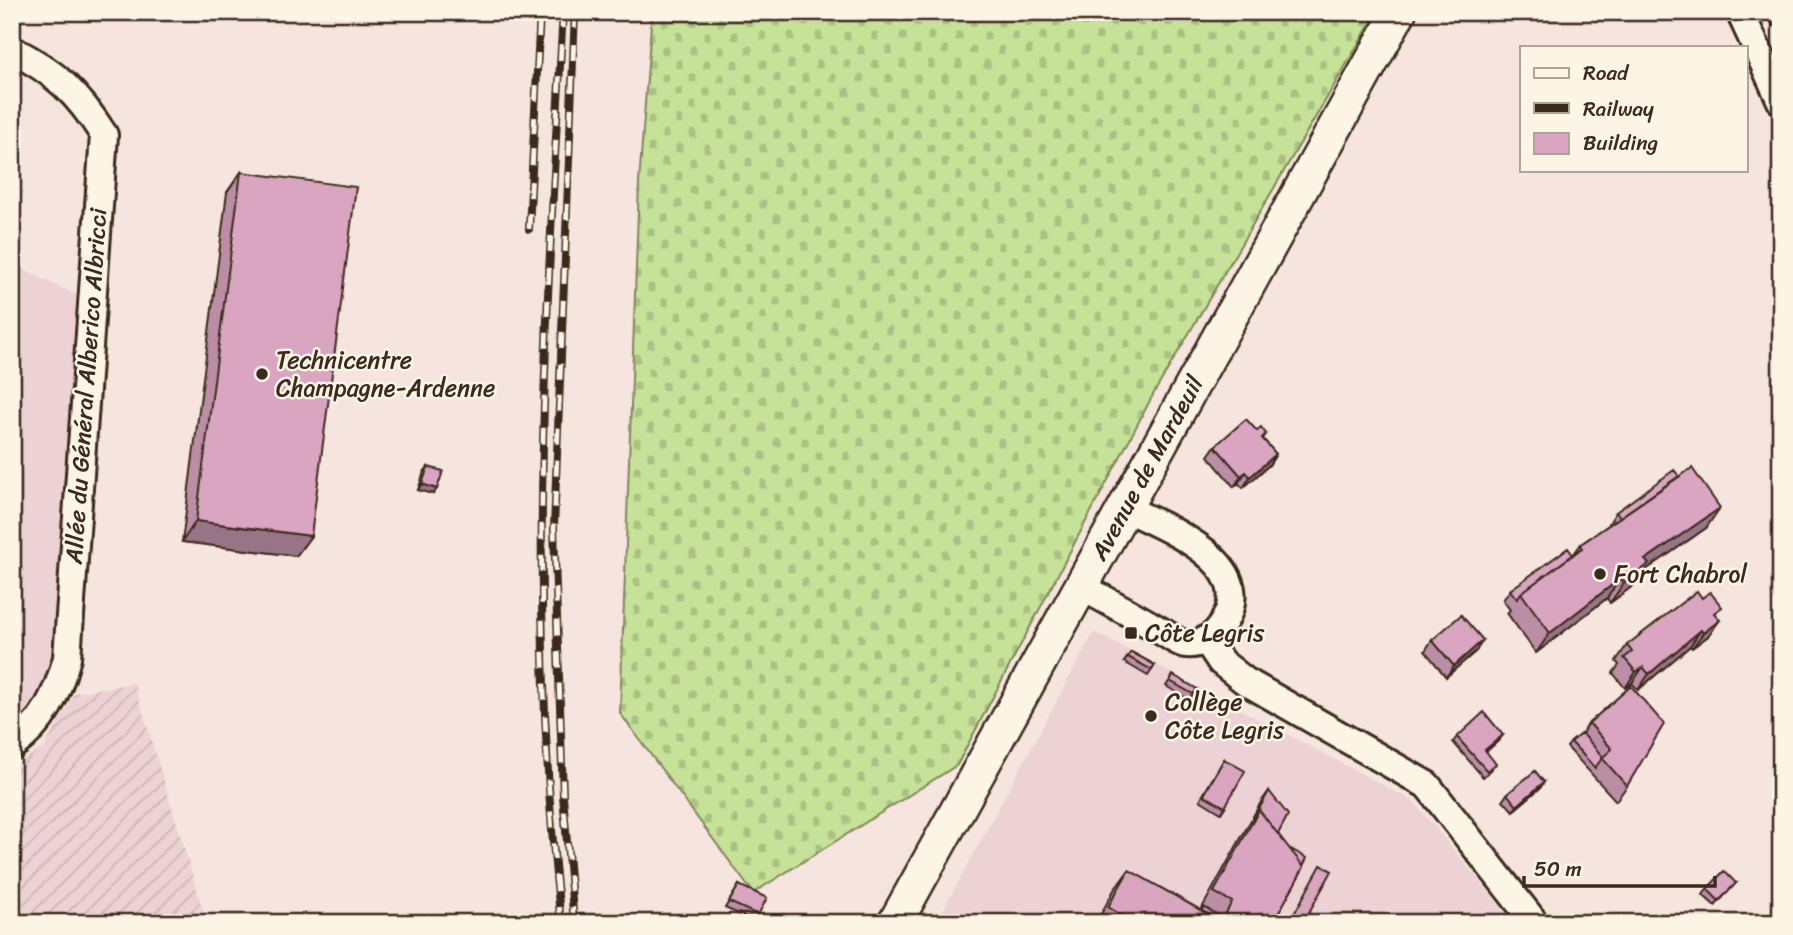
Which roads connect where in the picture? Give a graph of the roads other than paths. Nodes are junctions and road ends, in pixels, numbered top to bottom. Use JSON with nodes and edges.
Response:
{"nodes":[{"id":1,"x":1399,"y":12,"type":"edge"},
{"id":2,"x":1740,"y":12,"type":"edge"},
{"id":3,"x":12,"y":50,"type":"edge"},
{"id":4,"x":1781,"y":102,"type":"edge"},
{"id":5,"x":1125,"y":508,"type":"junction"},
{"id":6,"x":1082,"y":587,"type":"junction"},
{"id":7,"x":1207,"y":641,"type":"junction"},
{"id":8,"x":12,"y":746,"type":"edge"},
{"id":9,"x":895,"y":923,"type":"edge"},
{"id":10,"x":1535,"y":923,"type":"edge"}],
"edges":[{"from":1,"to":5,"type":"street","name":"Avenue de Mardeuil"},
{"from":2,"to":4,"type":"street"},
{"from":3,"to":8,"type":"street","name":"Allée du Général Alberico Albricci"},
{"from":5,"to":6,"type":"street","name":"Avenue de Mardeuil"},
{"from":5,"to":7,"type":"street"},
{"from":6,"to":7,"type":"street"},
{"from":6,"to":9,"type":"street","name":"Avenue de Mardeuil"},
{"from":7,"to":10,"type":"street"}]}
